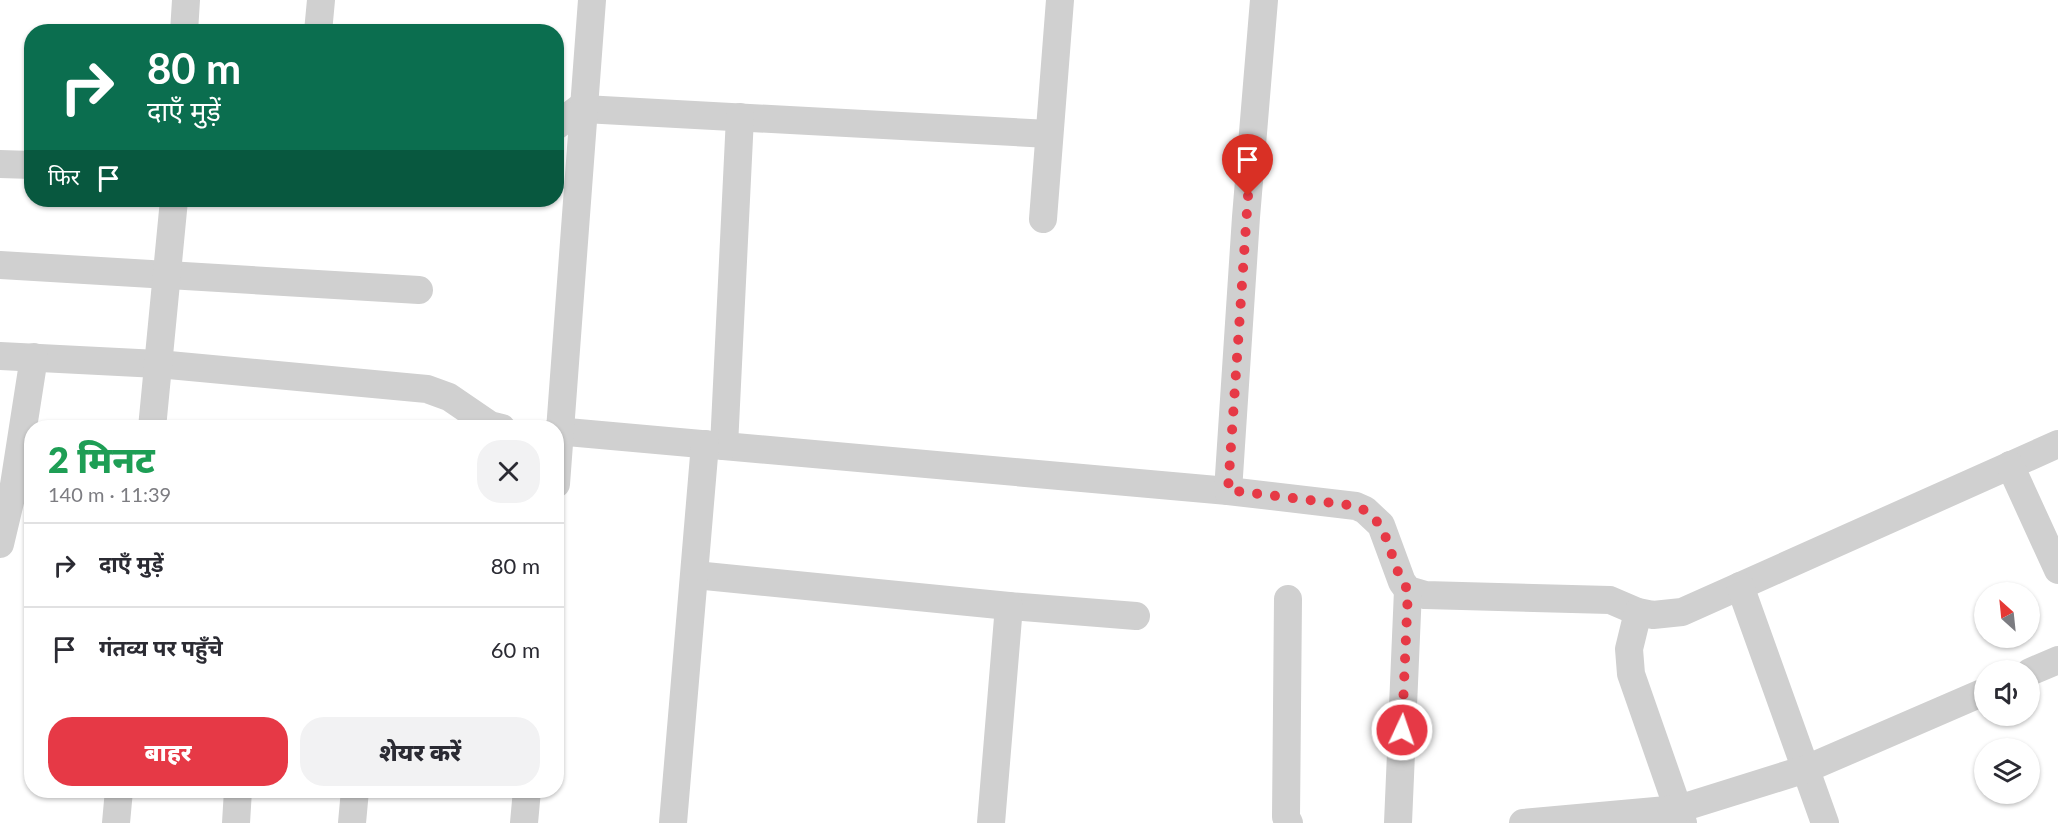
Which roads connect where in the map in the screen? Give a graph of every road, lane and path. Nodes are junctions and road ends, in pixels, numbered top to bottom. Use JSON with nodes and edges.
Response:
{"nodes":[{"id":1,"x":186,"y":0,"type":"edge"},
{"id":2,"x":321,"y":0,"type":"edge"},
{"id":3,"x":592,"y":0,"type":"edge"},
{"id":4,"x":1060,"y":0,"type":"edge"},
{"id":5,"x":1264,"y":0,"type":"edge"},
{"id":6,"x":184,"y":24,"type":"edge"},
{"id":7,"x":319,"y":24,"type":"edge"},
{"id":8,"x":584,"y":109,"type":"junction"},
{"id":9,"x":740,"y":117,"type":"junction"},
{"id":10,"x":564,"y":120,"type":"edge"},
{"id":11,"x":1049,"y":134,"type":"junction"},
{"id":12,"x":0,"y":164,"type":"edge"},
{"id":13,"x":24,"y":165,"type":"edge"},
{"id":14,"x":173,"y":207,"type":"edge"},
{"id":15,"x":1043,"y":219,"type":"dead end"},
{"id":16,"x":0,"y":265,"type":"edge"},
{"id":17,"x":166,"y":274,"type":"junction"},
{"id":18,"x":419,"y":290,"type":"dead end"},
{"id":19,"x":0,"y":356,"type":"edge"},
{"id":20,"x":34,"y":357,"type":"junction"},
{"id":21,"x":158,"y":364,"type":"junction"},
{"id":22,"x":24,"y":420,"type":"edge"},
{"id":23,"x":153,"y":420,"type":"edge"},
{"id":24,"x":483,"y":420,"type":"edge"},
{"id":25,"x":560,"y":420,"type":"edge"},
{"id":26,"x":24,"y":421,"type":"edge"},
{"id":27,"x":564,"y":431,"type":"edge"},
{"id":28,"x":2058,"y":444,"type":"edge"},
{"id":29,"x":715,"y":445,"type":"junction"},
{"id":30,"x":2010,"y":465,"type":"junction"},
{"id":31,"x":1228,"y":490,"type":"junction"},
{"id":32,"x":0,"y":544,"type":"edge"},
{"id":33,"x":2058,"y":570,"type":"edge"},
{"id":34,"x":695,"y":574,"type":"junction"},
{"id":35,"x":1740,"y":586,"type":"junction"},
{"id":36,"x":1408,"y":590,"type":"junction"},
{"id":37,"x":1288,"y":599,"type":"dead end"},
{"id":38,"x":1009,"y":606,"type":"junction"},
{"id":39,"x":1638,"y":612,"type":"junction"},
{"id":40,"x":1136,"y":616,"type":"dead end"},
{"id":41,"x":2058,"y":660,"type":"edge"},
{"id":42,"x":2040,"y":668,"type":"edge"},
{"id":43,"x":1974,"y":696,"type":"edge"},
{"id":44,"x":1806,"y":768,"type":"junction"},
{"id":45,"x":118,"y":798,"type":"edge"},
{"id":46,"x":238,"y":798,"type":"edge"},
{"id":47,"x":354,"y":798,"type":"edge"},
{"id":48,"x":526,"y":798,"type":"edge"},
{"id":49,"x":1681,"y":816,"type":"edge"},
{"id":50,"x":116,"y":823,"type":"edge"},
{"id":51,"x":236,"y":823,"type":"edge"},
{"id":52,"x":352,"y":823,"type":"edge"},
{"id":53,"x":524,"y":823,"type":"edge"},
{"id":54,"x":673,"y":823,"type":"edge"},
{"id":55,"x":991,"y":823,"type":"edge"},
{"id":56,"x":1288,"y":823,"type":"edge"},
{"id":57,"x":1398,"y":823,"type":"edge"},
{"id":58,"x":1523,"y":823,"type":"edge"},
{"id":59,"x":1825,"y":823,"type":"edge"}],
"edges":[{"from":1,"to":6,"type":"street"},
{"from":2,"to":7,"type":"street"},
{"from":3,"to":8,"type":"street"},
{"from":4,"to":11,"type":"street"},
{"from":5,"to":31,"type":"street"},
{"from":8,"to":9,"type":"street"},
{"from":8,"to":10,"type":"street"},
{"from":8,"to":25,"type":"street"},
{"from":9,"to":11,"type":"street"},
{"from":9,"to":29,"type":"street"},
{"from":11,"to":15,"type":"street"},
{"from":12,"to":13,"type":"street"},
{"from":14,"to":17,"type":"street"},
{"from":16,"to":17,"type":"street"},
{"from":17,"to":18,"type":"street"},
{"from":17,"to":21,"type":"street"},
{"from":19,"to":20,"type":"street"},
{"from":20,"to":21,"type":"street"},
{"from":20,"to":22,"type":"street"},
{"from":21,"to":23,"type":"street"},
{"from":21,"to":24,"type":"street"},
{"from":26,"to":32,"type":"street"},
{"from":27,"to":29,"type":"street"},
{"from":28,"to":30,"type":"street"},
{"from":29,"to":31,"type":"street"},
{"from":29,"to":34,"type":"street"},
{"from":30,"to":33,"type":"street"},
{"from":30,"to":35,"type":"street"},
{"from":31,"to":36,"type":"street"},
{"from":34,"to":38,"type":"street"},
{"from":34,"to":54,"type":"street"},
{"from":35,"to":39,"type":"street"},
{"from":35,"to":44,"type":"street"},
{"from":36,"to":39,"type":"street"},
{"from":36,"to":57,"type":"street"},
{"from":37,"to":56,"type":"street"},
{"from":38,"to":40,"type":"street"},
{"from":38,"to":55,"type":"street"},
{"from":39,"to":49,"type":"street"},
{"from":41,"to":42,"type":"street"},
{"from":43,"to":44,"type":"street"},
{"from":44,"to":49,"type":"street"},
{"from":44,"to":59,"type":"street"},
{"from":45,"to":50,"type":"street"},
{"from":46,"to":51,"type":"street"},
{"from":47,"to":52,"type":"street"},
{"from":48,"to":53,"type":"street"},
{"from":49,"to":58,"type":"street"}]}
